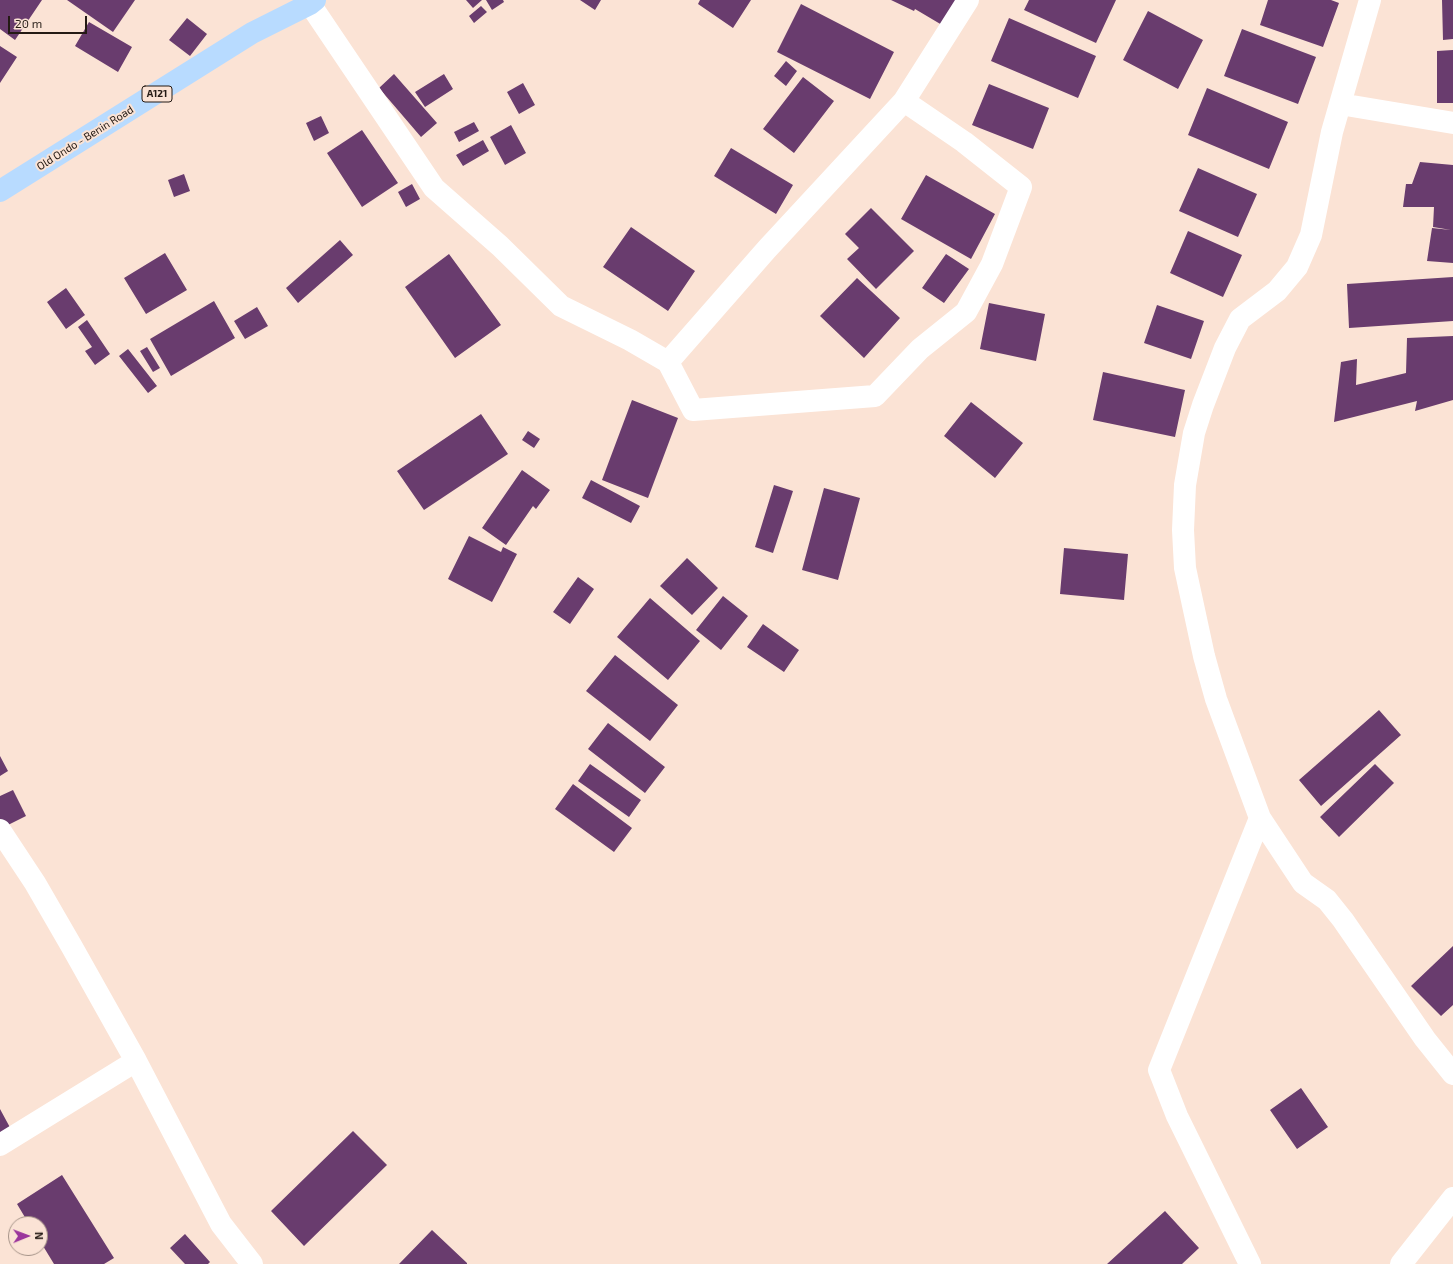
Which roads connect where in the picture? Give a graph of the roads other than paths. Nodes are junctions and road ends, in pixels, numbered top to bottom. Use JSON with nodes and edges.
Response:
{"nodes":[{"id":1,"x":968,"y":0,"type":"edge"},
{"id":2,"x":1370,"y":0,"type":"edge"},
{"id":3,"x":313,"y":2,"type":"edge"},
{"id":4,"x":904,"y":101,"type":"junction"},
{"id":5,"x":1340,"y":104,"type":"junction"},
{"id":6,"x":1453,"y":123,"type":"edge"},
{"id":7,"x":0,"y":192,"type":"edge"},
{"id":8,"x":668,"y":362,"type":"junction"},
{"id":9,"x":1260,"y":818,"type":"junction"},
{"id":10,"x":0,"y":830,"type":"edge"},
{"id":11,"x":136,"y":1061,"type":"junction"},
{"id":12,"x":1453,"y":1074,"type":"edge"},
{"id":13,"x":0,"y":1145,"type":"edge"},
{"id":14,"x":1453,"y":1198,"type":"edge"},
{"id":15,"x":252,"y":1264,"type":"edge"},
{"id":16,"x":1250,"y":1264,"type":"edge"},
{"id":17,"x":1401,"y":1264,"type":"edge"}],
"edges":[{"from":1,"to":4,"type":"street"},
{"from":2,"to":5,"type":"street"},
{"from":3,"to":7,"type":"main road","name":"Old Ondo - Benin Road","number":"A121"},
{"from":3,"to":8,"type":"street"},
{"from":4,"to":8,"type":"street"},
{"from":4,"to":8,"type":"street"},
{"from":5,"to":6,"type":"street"},
{"from":5,"to":9,"type":"street"},
{"from":9,"to":12,"type":"street"},
{"from":9,"to":16,"type":"street"},
{"from":10,"to":11,"type":"street"},
{"from":11,"to":13,"type":"street"},
{"from":11,"to":15,"type":"street"},
{"from":14,"to":17,"type":"street"}]}
